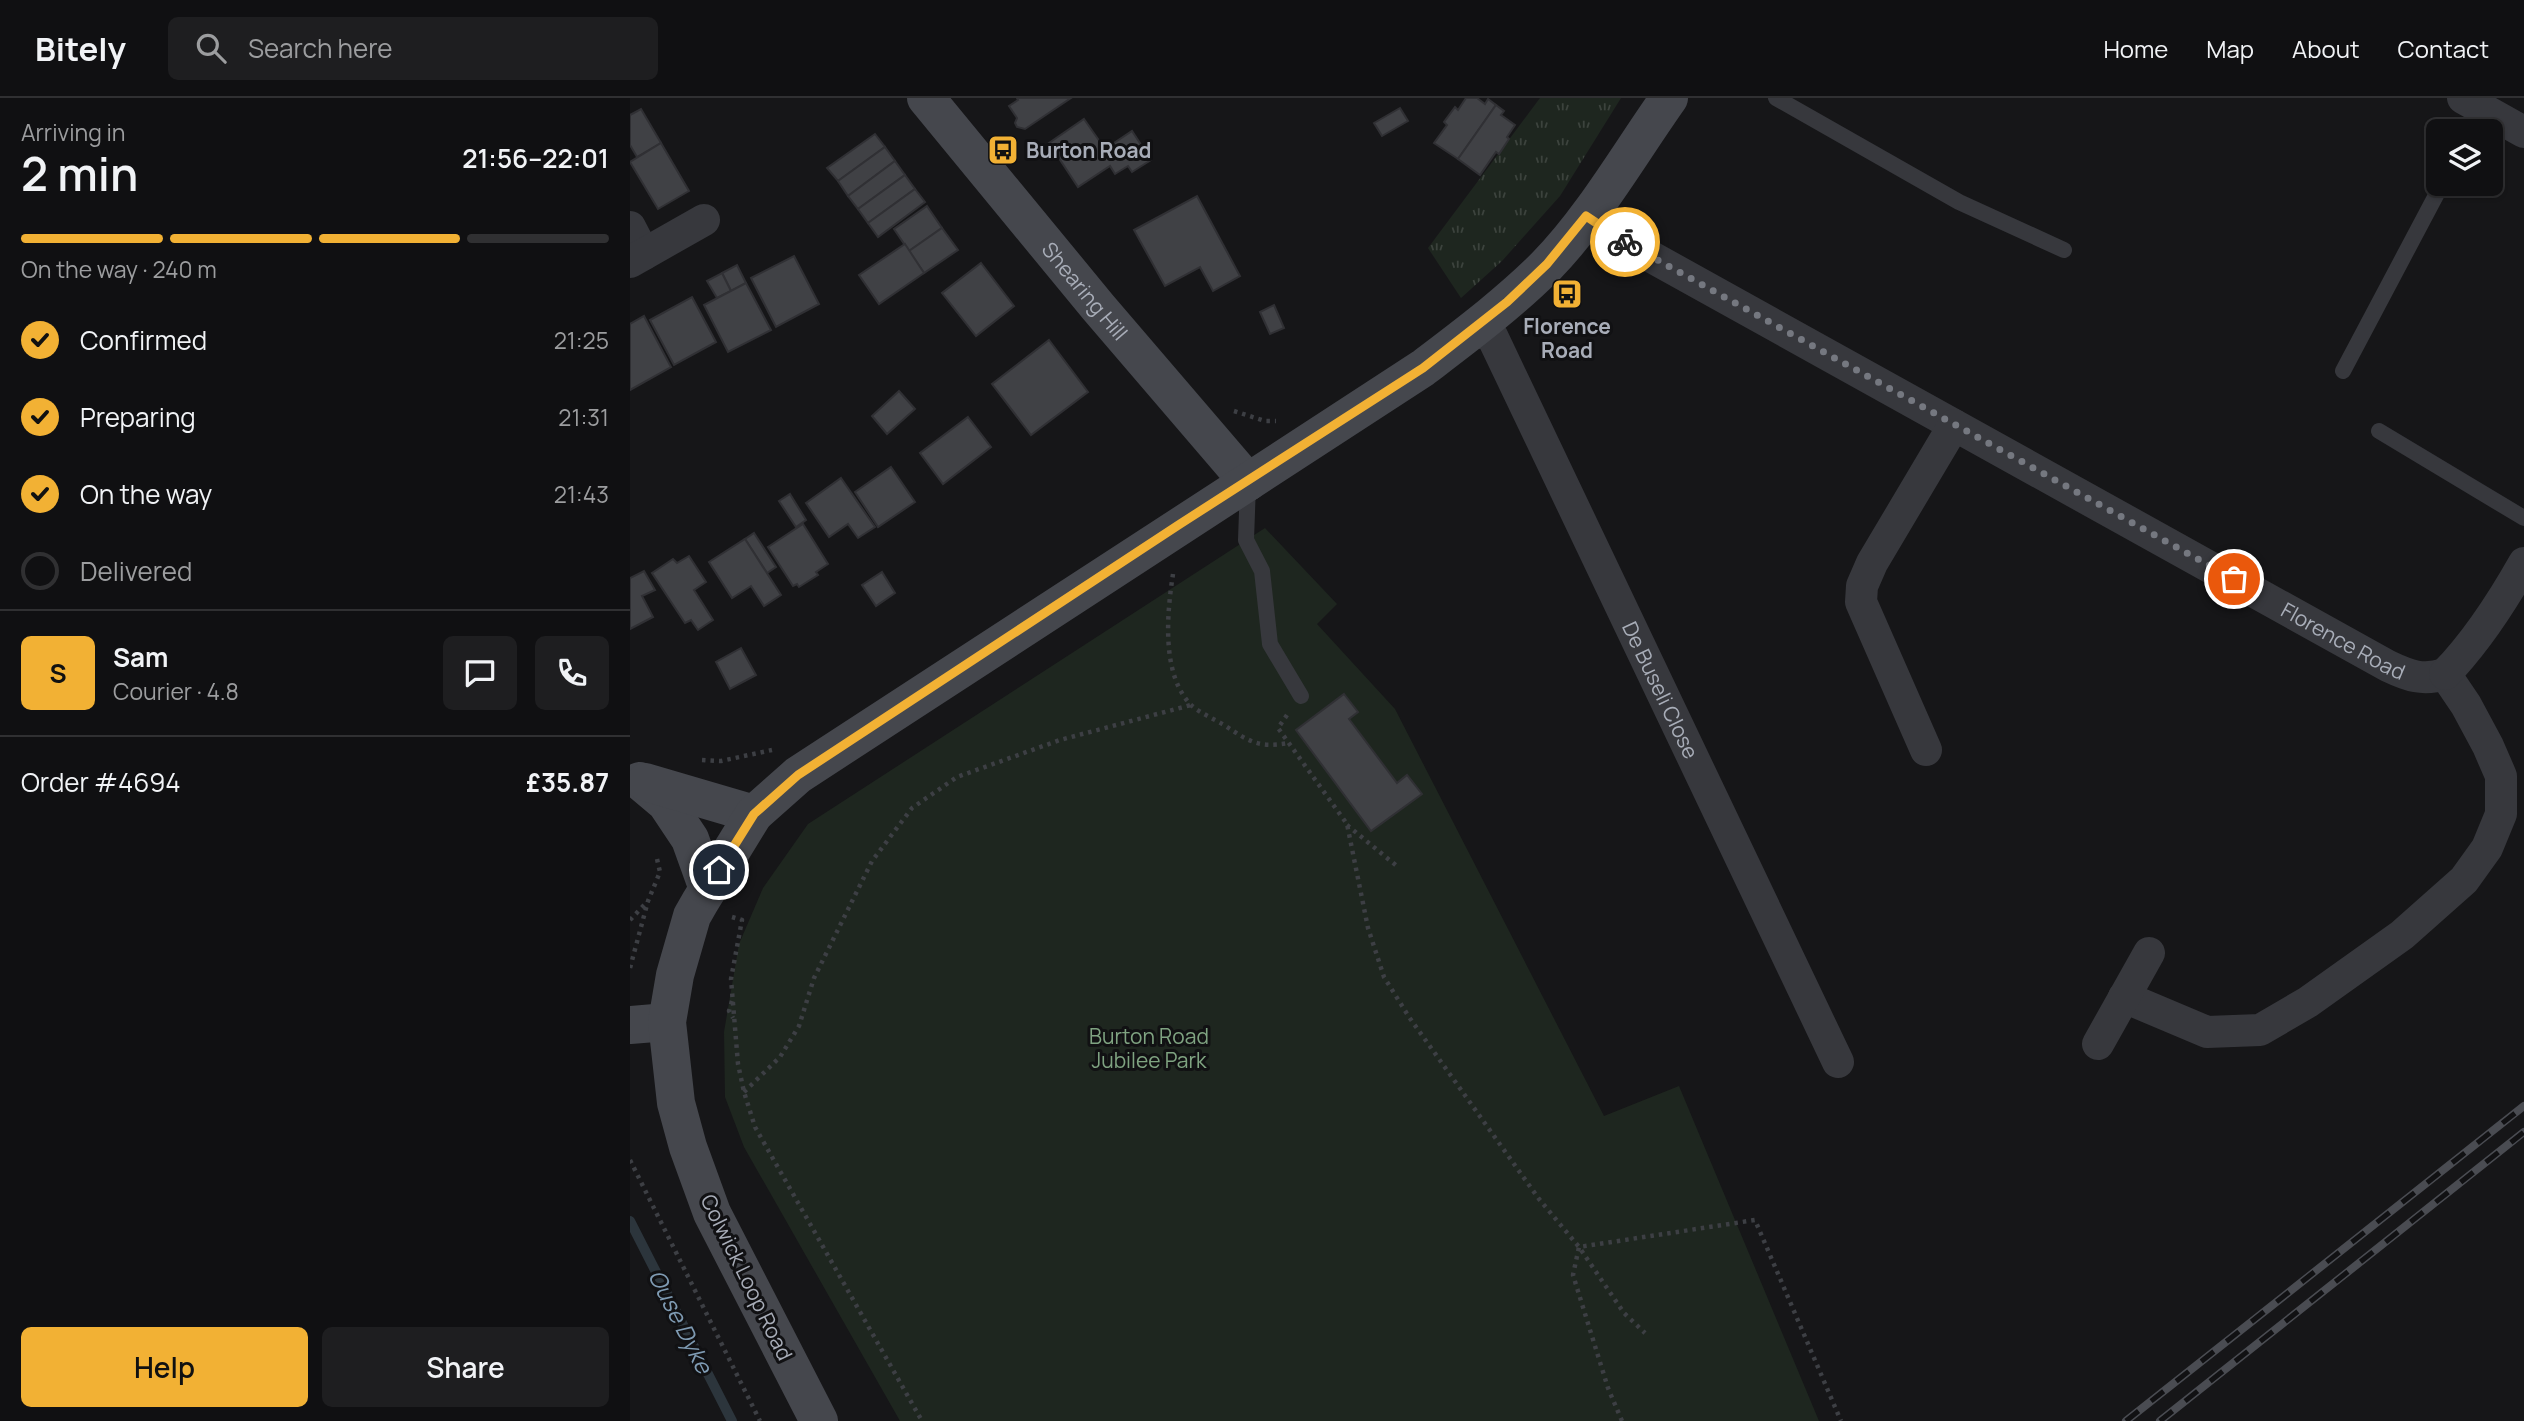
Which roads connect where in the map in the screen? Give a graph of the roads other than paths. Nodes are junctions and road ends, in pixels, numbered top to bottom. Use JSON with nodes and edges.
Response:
{"nodes":[{"id":1,"x":926,"y":98,"type":"edge"},
{"id":2,"x":1669,"y":98,"type":"edge"},
{"id":3,"x":1776,"y":98,"type":"edge"},
{"id":4,"x":2472,"y":113,"type":"edge"},
{"id":5,"x":2524,"y":132,"type":"edge"},
{"id":6,"x":2436,"y":196,"type":"edge"},
{"id":7,"x":1586,"y":216,"type":"junction"},
{"id":8,"x":704,"y":220,"type":"dead end"},
{"id":9,"x":635,"y":248,"type":"edge"},
{"id":10,"x":2064,"y":250,"type":"dead end"},
{"id":11,"x":1472,"y":330,"type":"junction"},
{"id":12,"x":2343,"y":371,"type":"dead end"},
{"id":13,"x":1954,"y":425,"type":"junction"},
{"id":14,"x":2379,"y":431,"type":"dead end"},
{"id":15,"x":1248,"y":482,"type":"junction"},
{"id":16,"x":2524,"y":518,"type":"edge"},
{"id":17,"x":2524,"y":563,"type":"edge"},
{"id":18,"x":2445,"y":674,"type":"junction"},
{"id":19,"x":1301,"y":696,"type":"dead end"},
{"id":20,"x":1926,"y":750,"type":"dead end"},
{"id":21,"x":635,"y":779,"type":"edge"},
{"id":22,"x":754,"y":814,"type":"junction"},
{"id":23,"x":708,"y":889,"type":"junction"},
{"id":24,"x":2149,"y":953,"type":"dead end"},
{"id":25,"x":2124,"y":997,"type":"junction"},
{"id":26,"x":667,"y":1023,"type":"junction"},
{"id":27,"x":630,"y":1025,"type":"edge"},
{"id":28,"x":2098,"y":1044,"type":"dead end"},
{"id":29,"x":1838,"y":1062,"type":"dead end"},
{"id":30,"x":819,"y":1421,"type":"edge"}],
"edges":[{"from":1,"to":15,"type":"street","name":"Shearing Hill"},
{"from":2,"to":7,"type":"street"},
{"from":3,"to":10,"type":"lane"},
{"from":4,"to":5,"type":"street"},
{"from":6,"to":12,"type":"lane"},
{"from":7,"to":11,"type":"street"},
{"from":7,"to":13,"type":"street","name":"Florence Road"},
{"from":8,"to":9,"type":"street"},
{"from":11,"to":15,"type":"street"},
{"from":11,"to":29,"type":"street","name":"De Buseli Close"},
{"from":13,"to":18,"type":"street","name":"Florence Road"},
{"from":13,"to":20,"type":"street"},
{"from":14,"to":16,"type":"lane"},
{"from":15,"to":19,"type":"lane"},
{"from":15,"to":22,"type":"street"},
{"from":17,"to":18,"type":"street"},
{"from":18,"to":25,"type":"street"},
{"from":21,"to":22,"type":"street"},
{"from":21,"to":23,"type":"street"},
{"from":22,"to":23,"type":"street","name":"Colwick Loop Road"},
{"from":23,"to":26,"type":"street","name":"Colwick Loop Road"},
{"from":24,"to":25,"type":"street"},
{"from":25,"to":28,"type":"street"},
{"from":26,"to":27,"type":"street"},
{"from":26,"to":30,"type":"street","name":"Colwick Loop Road"}]}
